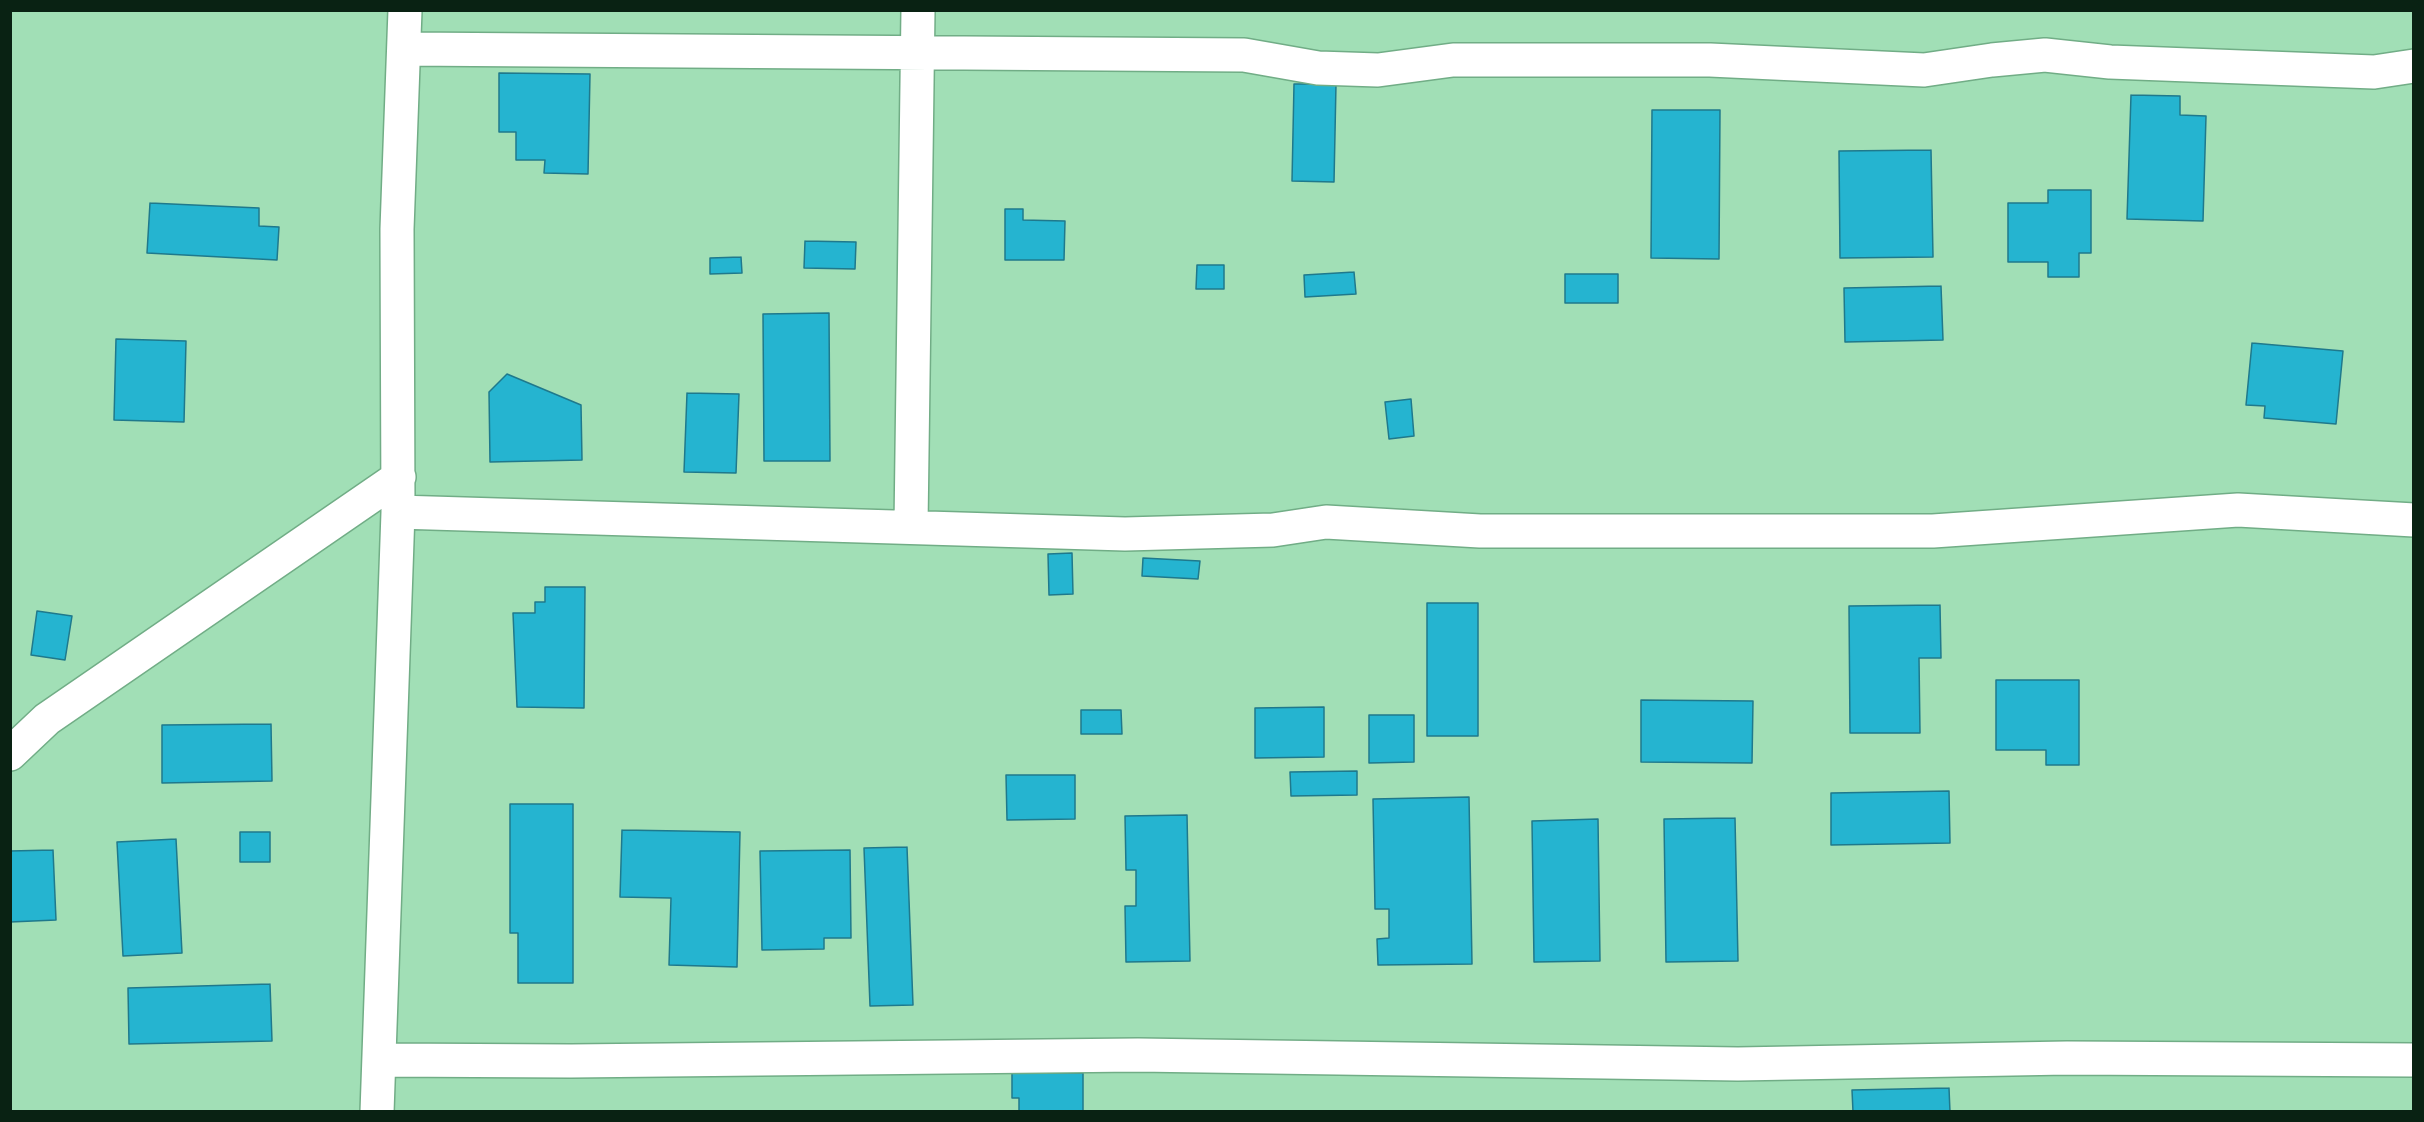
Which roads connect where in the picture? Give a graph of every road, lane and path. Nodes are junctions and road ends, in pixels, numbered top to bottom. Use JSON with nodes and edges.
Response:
{"nodes":[{"id":1,"x":405,"y":10,"type":"edge"},
{"id":2,"x":918,"y":10,"type":"edge"},
{"id":3,"x":404,"y":49,"type":"junction"},
{"id":4,"x":918,"y":51,"type":"junction"},
{"id":5,"x":2414,"y":66,"type":"edge"},
{"id":6,"x":399,"y":477,"type":"junction"},
{"id":7,"x":398,"y":512,"type":"junction"},
{"id":8,"x":2414,"y":520,"type":"edge"},
{"id":9,"x":911,"y":525,"type":"junction"},
{"id":10,"x":10,"y":754,"type":"edge"},
{"id":11,"x":380,"y":1060,"type":"junction"},
{"id":12,"x":2414,"y":1060,"type":"edge"},
{"id":13,"x":376,"y":1112,"type":"edge"}],
"edges":[{"from":1,"to":3,"type":"street"},
{"from":2,"to":4,"type":"street"},
{"from":3,"to":4,"type":"street"},
{"from":3,"to":6,"type":"street"},
{"from":4,"to":5,"type":"street"},
{"from":4,"to":9,"type":"street"},
{"from":6,"to":7,"type":"street"},
{"from":6,"to":10,"type":"street"},
{"from":7,"to":9,"type":"street"},
{"from":7,"to":11,"type":"street"},
{"from":8,"to":9,"type":"street"},
{"from":11,"to":12,"type":"street"},
{"from":11,"to":13,"type":"street"}]}
